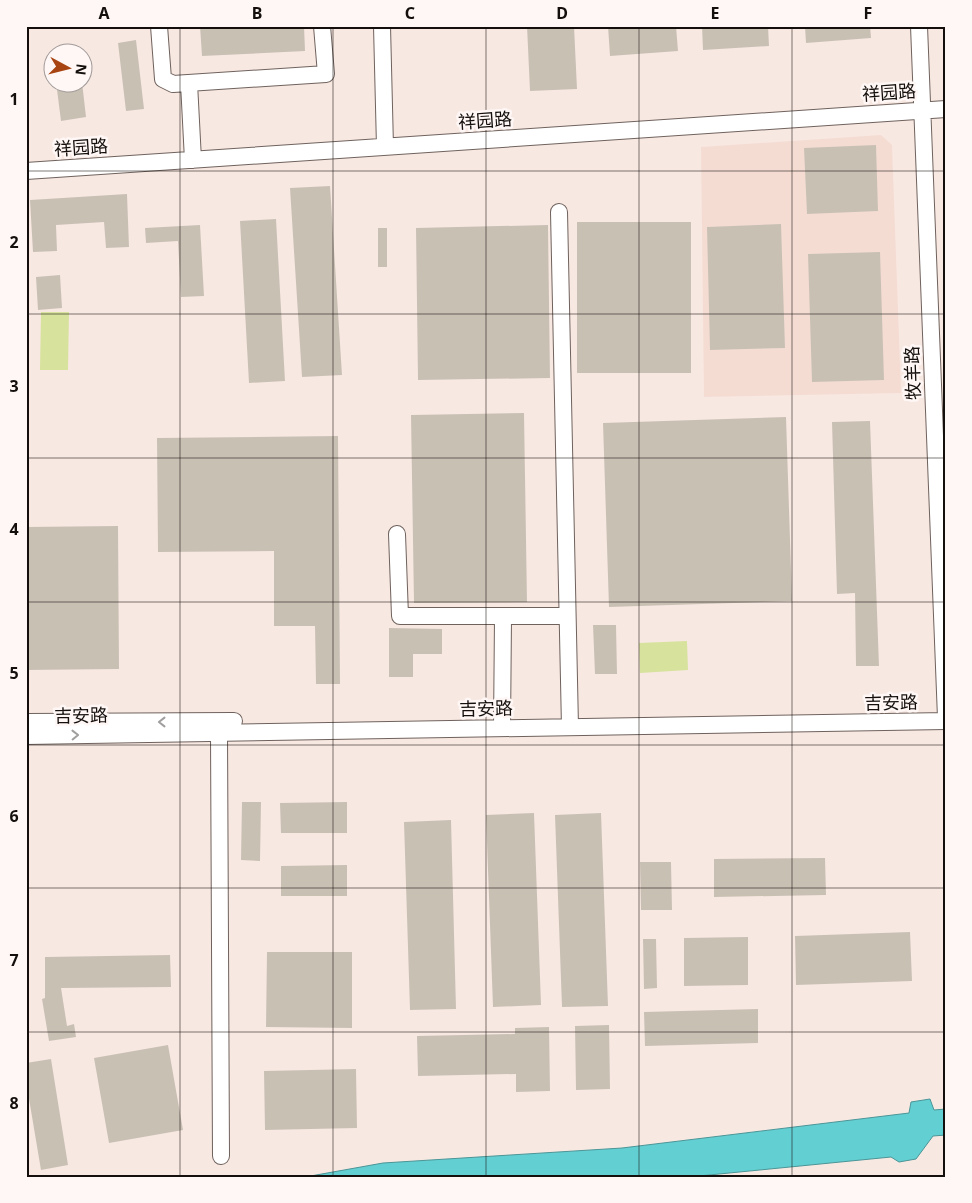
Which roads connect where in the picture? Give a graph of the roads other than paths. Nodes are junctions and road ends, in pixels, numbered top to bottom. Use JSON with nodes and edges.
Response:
{"nodes":[{"id":1,"x":159,"y":26,"type":"edge"},
{"id":2,"x":322,"y":26,"type":"edge"},
{"id":3,"x":382,"y":26,"type":"edge"},
{"id":4,"x":919,"y":26,"type":"edge"},
{"id":5,"x":189,"y":83,"type":"junction"},
{"id":6,"x":946,"y":108,"type":"edge"},
{"id":7,"x":922,"y":110,"type":"junction"},
{"id":8,"x":385,"y":147,"type":"junction"},
{"id":9,"x":193,"y":160,"type":"junction"},
{"id":10,"x":26,"y":171,"type":"edge"},
{"id":11,"x":559,"y":212,"type":"dead end"},
{"id":12,"x":397,"y":534,"type":"dead end"},
{"id":13,"x":567,"y":616,"type":"junction"},
{"id":14,"x":503,"y":618,"type":"junction"},
{"id":15,"x":946,"y":710,"type":"edge"},
{"id":16,"x":946,"y":719,"type":"edge"},
{"id":17,"x":570,"y":721,"type":"junction"},
{"id":18,"x":26,"y":722,"type":"edge"},
{"id":19,"x":502,"y":722,"type":"junction"},
{"id":20,"x":219,"y":733,"type":"junction"},
{"id":21,"x":26,"y":736,"type":"edge"},
{"id":22,"x":222,"y":1156,"type":"dead end"}],
"edges":[{"from":1,"to":5,"type":"street"},
{"from":2,"to":5,"type":"street"},
{"from":3,"to":8,"type":"street"},
{"from":4,"to":7,"type":"street","name":"牧羊路"},
{"from":5,"to":9,"type":"street"},
{"from":6,"to":7,"type":"street","name":"祥园路"},
{"from":7,"to":8,"type":"street","name":"祥园路"},
{"from":7,"to":15,"type":"street","name":"牧羊路"},
{"from":8,"to":9,"type":"street","name":"祥园路"},
{"from":9,"to":10,"type":"street","name":"祥园路"},
{"from":11,"to":13,"type":"street"},
{"from":12,"to":14,"type":"street"},
{"from":13,"to":14,"type":"street"},
{"from":13,"to":17,"type":"street"},
{"from":14,"to":19,"type":"street"},
{"from":15,"to":16,"type":"street","name":"牧羊路"},
{"from":15,"to":17,"type":"street","name":"吉安路"},
{"from":16,"to":17,"type":"street","name":"吉安路"},
{"from":17,"to":19,"type":"street","name":"吉安路"},
{"from":19,"to":18,"type":"street","name":"吉安路","one_way":true},
{"from":19,"to":20,"type":"street","name":"吉安路"},
{"from":21,"to":20,"type":"street","name":"吉安路","one_way":true},
{"from":20,"to":22,"type":"street"}]}
